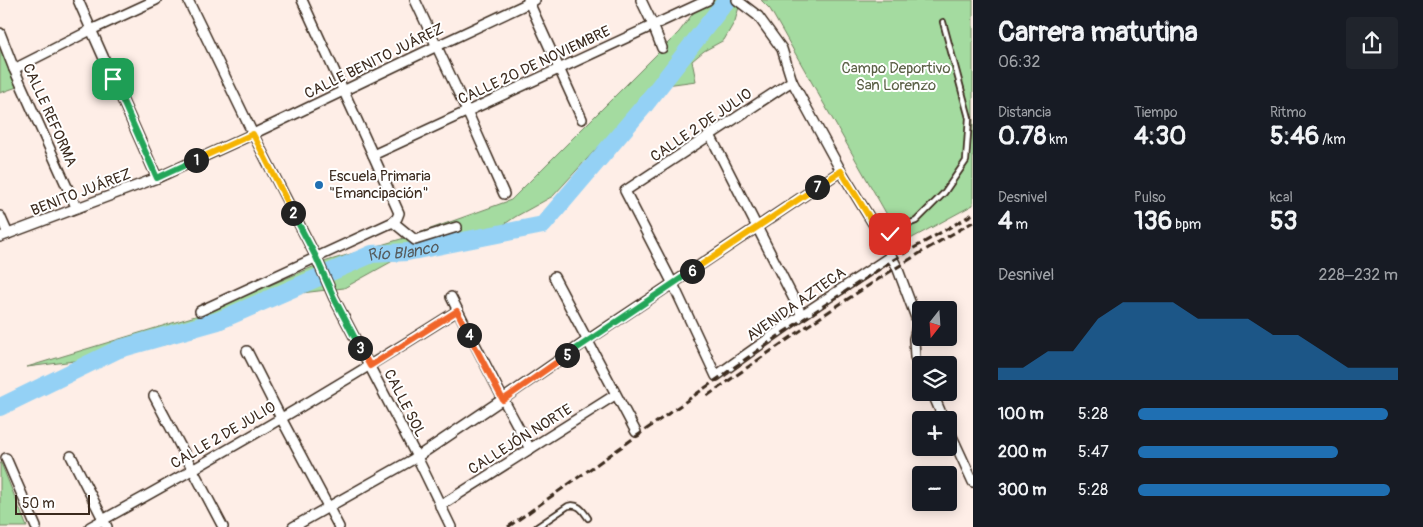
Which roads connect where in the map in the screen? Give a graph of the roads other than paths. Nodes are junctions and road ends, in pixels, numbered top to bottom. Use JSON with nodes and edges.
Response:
{"nodes":[{"id":1,"x":78,"y":0,"type":"edge"},
{"id":2,"x":156,"y":0,"type":"edge"},
{"id":3,"x":188,"y":0,"type":"edge"},
{"id":4,"x":302,"y":0,"type":"edge"},
{"id":5,"x":415,"y":0,"type":"edge"},
{"id":6,"x":642,"y":0,"type":"edge"},
{"id":7,"x":708,"y":0,"type":"edge"},
{"id":8,"x":737,"y":0,"type":"edge"},
{"id":9,"x":531,"y":1,"type":"edge"},
{"id":10,"x":943,"y":22,"type":"dead end"},
{"id":11,"x":653,"y":25,"type":"junction"},
{"id":12,"x":91,"y":30,"type":"junction"},
{"id":13,"x":0,"y":33,"type":"edge"},
{"id":14,"x":437,"y":46,"type":"junction"},
{"id":15,"x":662,"y":48,"type":"dead end"},
{"id":16,"x":559,"y":68,"type":"junction"},
{"id":17,"x":14,"y":69,"type":"junction"},
{"id":18,"x":792,"y":81,"type":"junction"},
{"id":19,"x":344,"y":90,"type":"junction"},
{"id":20,"x":468,"y":111,"type":"junction"},
{"id":21,"x":582,"y":119,"type":"dead end"},
{"id":22,"x":253,"y":134,"type":"junction"},
{"id":23,"x":710,"y":135,"type":"junction"},
{"id":24,"x":373,"y":155,"type":"junction"},
{"id":25,"x":841,"y":171,"type":"junction"},
{"id":26,"x":157,"y":178,"type":"junction"},
{"id":27,"x":504,"y":194,"type":"dead end"},
{"id":28,"x":76,"y":207,"type":"junction"},
{"id":29,"x":0,"y":216,"type":"edge"},
{"id":30,"x":395,"y":220,"type":"junction"},
{"id":31,"x":457,"y":227,"type":"dead end"},
{"id":32,"x":758,"y":228,"type":"junction"},
{"id":33,"x":4,"y":235,"type":"edge"},
{"id":34,"x":886,"y":236,"type":"junction"},
{"id":35,"x":891,"y":256,"type":"junction"},
{"id":36,"x":318,"y":261,"type":"junction"},
{"id":37,"x":554,"y":277,"type":"dead end"},
{"id":38,"x":673,"y":284,"type":"junction"},
{"id":39,"x":451,"y":297,"type":"dead end"},
{"id":40,"x":200,"y":311,"type":"dead end"},
{"id":41,"x":457,"y":311,"type":"junction"},
{"id":42,"x":802,"y":315,"type":"junction"},
{"id":43,"x":588,"y":340,"type":"junction"},
{"id":44,"x":247,"y":351,"type":"dead end"},
{"id":45,"x":915,"y":356,"type":"edge"},
{"id":46,"x":370,"y":366,"type":"junction"},
{"id":47,"x":615,"y":395,"type":"junction"},
{"id":48,"x":154,"y":396,"type":"dead end"},
{"id":49,"x":503,"y":400,"type":"junction"},
{"id":50,"x":281,"y":418,"type":"junction"},
{"id":51,"x":636,"y":432,"type":"dead end"},
{"id":52,"x":957,"y":447,"type":"edge"},
{"id":53,"x":530,"y":449,"type":"junction"},
{"id":54,"x":72,"y":456,"type":"dead end"},
{"id":55,"x":417,"y":457,"type":"junction"},
{"id":56,"x":6,"y":458,"type":"dead end"},
{"id":57,"x":193,"y":469,"type":"junction"},
{"id":58,"x":973,"y":482,"type":"edge"},
{"id":59,"x":440,"y":506,"type":"junction"},
{"id":60,"x":328,"y":507,"type":"junction"},
{"id":61,"x":588,"y":518,"type":"dead end"},
{"id":62,"x":105,"y":523,"type":"edge"},
{"id":63,"x":36,"y":527,"type":"edge"},
{"id":64,"x":90,"y":527,"type":"edge"},
{"id":65,"x":223,"y":527,"type":"edge"},
{"id":66,"x":293,"y":527,"type":"edge"},
{"id":67,"x":339,"y":527,"type":"edge"},
{"id":68,"x":451,"y":527,"type":"edge"},
{"id":69,"x":537,"y":527,"type":"edge"}],
"edges":[{"from":1,"to":12,"type":"street"},
{"from":2,"to":12,"type":"street"},
{"from":3,"to":22,"type":"street","name":"CALLE SOL"},
{"from":4,"to":19,"type":"street"},
{"from":5,"to":14,"type":"street"},
{"from":6,"to":11,"type":"street"},
{"from":7,"to":11,"type":"street","name":"CALLE 20 DE NOVIEMBRE"},
{"from":8,"to":18,"type":"street"},
{"from":9,"to":14,"type":"street","name":"CALLE BENITO JUÁREZ"},
{"from":9,"to":16,"type":"street"},
{"from":10,"to":34,"type":"lane"},
{"from":11,"to":15,"type":"street"},
{"from":11,"to":16,"type":"street","name":"CALLE 20 DE NOVIEMBRE"},
{"from":12,"to":17,"type":"street"},
{"from":12,"to":26,"type":"street"},
{"from":13,"to":17,"type":"street","name":"CALLE REFORMA"},
{"from":14,"to":19,"type":"street","name":"CALLE BENITO JUÁREZ"},
{"from":14,"to":20,"type":"street"},
{"from":16,"to":20,"type":"street","name":"CALLE 20 DE NOVIEMBRE"},
{"from":16,"to":21,"type":"street"},
{"from":17,"to":28,"type":"street","name":"CALLE REFORMA"},
{"from":18,"to":23,"type":"street","name":"CALLE 2 DE JULIO"},
{"from":18,"to":25,"type":"street"},
{"from":19,"to":22,"type":"street","name":"CALLE BENITO JUÁREZ"},
{"from":19,"to":24,"type":"street"},
{"from":20,"to":24,"type":"street","name":"CALLE 20 DE NOVIEMBRE"},
{"from":20,"to":27,"type":"street"},
{"from":22,"to":26,"type":"street","name":"BENITO JUÁREZ"},
{"from":22,"to":36,"type":"street","name":"CALLE SOL"},
{"from":23,"to":32,"type":"street"},
{"from":23,"to":38,"type":"street","name":"CALLE 2 DE JULIO"},
{"from":24,"to":30,"type":"street"},
{"from":25,"to":32,"type":"street"},
{"from":25,"to":34,"type":"street"},
{"from":26,"to":28,"type":"street","name":"BENITO JUÁREZ"},
{"from":28,"to":33,"type":"street","name":"BENITO JUÁREZ"},
{"from":29,"to":33,"type":"street"},
{"from":30,"to":31,"type":"street"},
{"from":30,"to":36,"type":"street"},
{"from":32,"to":38,"type":"street"},
{"from":32,"to":42,"type":"street"},
{"from":34,"to":35,"type":"street"},
{"from":35,"to":42,"type":"street","name":"AVENIDA AZTECA"},
{"from":35,"to":45,"type":"street"},
{"from":36,"to":40,"type":"street"},
{"from":36,"to":46,"type":"street","name":"CALLE SOL"},
{"from":37,"to":43,"type":"street"},
{"from":38,"to":42,"type":"street","name":"AVENIDA AZTECA"},
{"from":38,"to":43,"type":"street"},
{"from":39,"to":41,"type":"street"},
{"from":41,"to":46,"type":"street","name":"CALLE 2 DE JULIO"},
{"from":41,"to":49,"type":"street"},
{"from":43,"to":47,"type":"street"},
{"from":43,"to":49,"type":"street"},
{"from":44,"to":50,"type":"street"},
{"from":46,"to":50,"type":"street","name":"CALLE 2 DE JULIO"},
{"from":46,"to":55,"type":"street","name":"CALLE SOL"},
{"from":47,"to":51,"type":"street"},
{"from":47,"to":53,"type":"street","name":"CALLEJÓN NORTE"},
{"from":48,"to":57,"type":"street"},
{"from":49,"to":53,"type":"street"},
{"from":49,"to":55,"type":"street"},
{"from":50,"to":57,"type":"street","name":"CALLE 2 DE JULIO"},
{"from":50,"to":60,"type":"street"},
{"from":52,"to":58,"type":"street"},
{"from":53,"to":59,"type":"street","name":"CALLEJÓN NORTE"},
{"from":54,"to":62,"type":"street"},
{"from":55,"to":59,"type":"street","name":"CALLE SOL"},
{"from":55,"to":60,"type":"street"},
{"from":56,"to":63,"type":"street"},
{"from":57,"to":62,"type":"street","name":"CALLE 2 DE JULIO"},
{"from":57,"to":65,"type":"street"},
{"from":59,"to":68,"type":"street","name":"CALLE SOL"},
{"from":60,"to":66,"type":"street"},
{"from":60,"to":67,"type":"street"},
{"from":61,"to":69,"type":"lane"},
{"from":62,"to":64,"type":"street","name":"CALLE 2 DE JULIO"}]}
